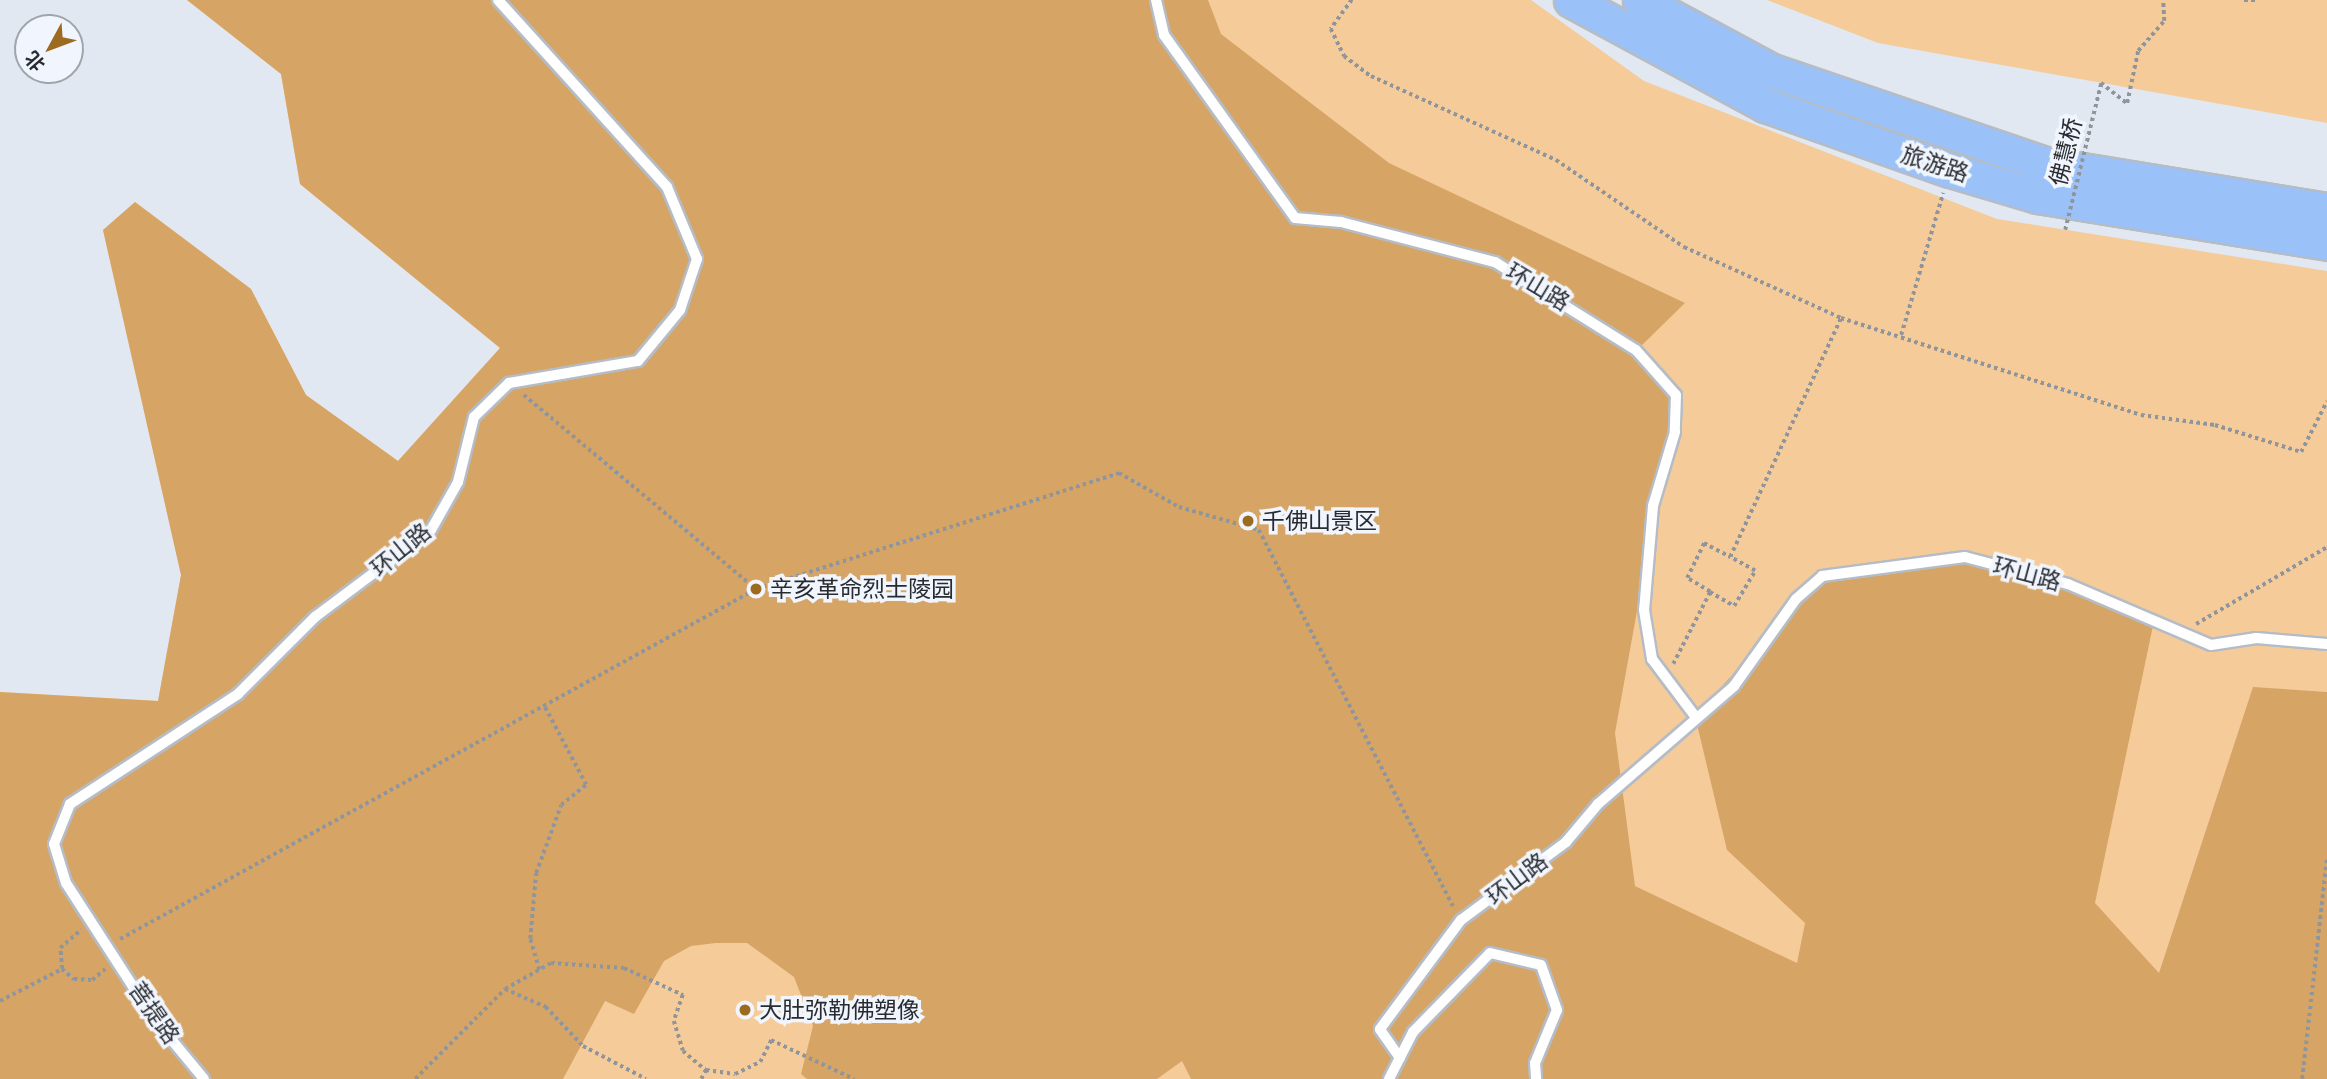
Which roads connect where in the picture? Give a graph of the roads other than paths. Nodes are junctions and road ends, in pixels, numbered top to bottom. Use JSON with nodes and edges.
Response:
{"nodes":[{"id":1,"x":498,"y":0,"type":"edge"},
{"id":2,"x":1156,"y":0,"type":"edge"},
{"id":3,"x":1571,"y":0,"type":"edge"},
{"id":4,"x":1640,"y":0,"type":"edge"},
{"id":5,"x":2327,"y":211,"type":"edge"},
{"id":6,"x":2327,"y":243,"type":"edge"},
{"id":7,"x":2327,"y":644,"type":"edge"},
{"id":8,"x":1695,"y":716,"type":"junction"},
{"id":9,"x":109,"y":945,"type":"joint"},
{"id":10,"x":1400,"y":1058,"type":"junction"},
{"id":11,"x":204,"y":1079,"type":"edge"},
{"id":12,"x":1389,"y":1079,"type":"edge"},
{"id":13,"x":1536,"y":1079,"type":"edge"}],
"edges":[{"from":1,"to":9,"type":"lane","name":"环山路"},
{"from":2,"to":8,"type":"lane","name":"环山路"},
{"from":3,"to":6,"type":"main road","name":"旅游路"},
{"from":4,"to":5,"type":"main road","name":"旅游路"},
{"from":7,"to":8,"type":"lane","name":"环山路"},
{"from":8,"to":10,"type":"lane","name":"环山路"},
{"from":9,"to":11,"type":"lane","name":"菩提路"},
{"from":10,"to":12,"type":"lane"},
{"from":10,"to":13,"type":"lane"}]}
